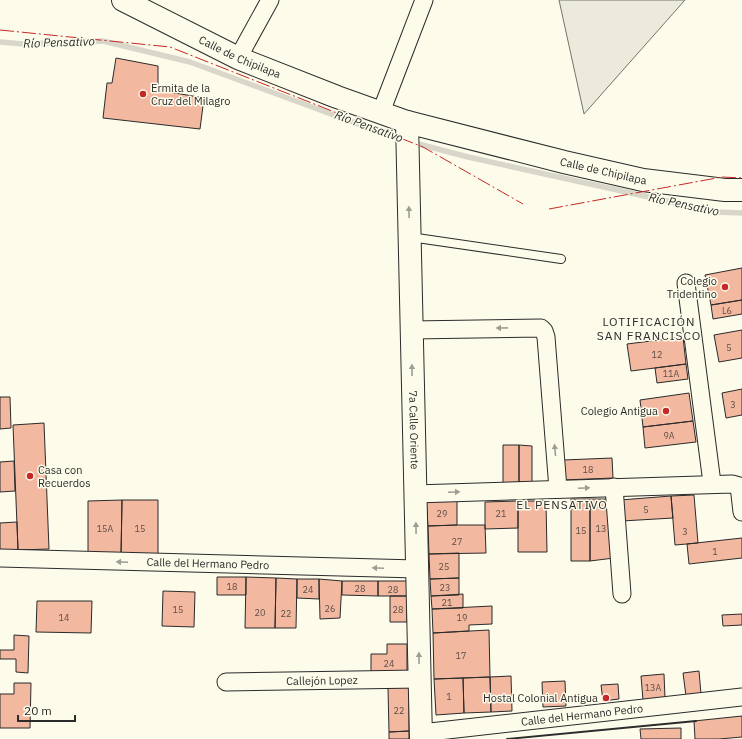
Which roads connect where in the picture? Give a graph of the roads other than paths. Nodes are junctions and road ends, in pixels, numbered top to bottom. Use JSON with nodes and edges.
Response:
{"nodes":[{"id":1,"x":270,"y":0,"type":"edge"},
{"id":2,"x":424,"y":0,"type":"edge"},
{"id":3,"x":133,"y":2,"type":"edge"},
{"id":4,"x":238,"y":58,"type":"junction"},
{"id":5,"x":371,"y":109,"type":"junction"},
{"id":6,"x":407,"y":129,"type":"junction"},
{"id":7,"x":742,"y":190,"type":"edge"},
{"id":8,"x":409,"y":237,"type":"junction"},
{"id":9,"x":561,"y":259,"type":"dead end"},
{"id":10,"x":686,"y":283,"type":"dead end"},
{"id":11,"x":411,"y":330,"type":"junction"},
{"id":12,"x":712,"y":483,"type":"junction"},
{"id":13,"x":614,"y":487,"type":"junction"},
{"id":14,"x":558,"y":489,"type":"junction"},
{"id":15,"x":415,"y":494,"type":"junction"},
{"id":16,"x":742,"y":512,"type":"edge"},
{"id":17,"x":0,"y":558,"type":"edge"},
{"id":18,"x":417,"y":570,"type":"junction"},
{"id":19,"x":622,"y":594,"type":"dead end"},
{"id":20,"x":419,"y":679,"type":"junction"},
{"id":21,"x":226,"y":682,"type":"dead end"},
{"id":22,"x":742,"y":697,"type":"edge"},
{"id":23,"x":421,"y":736,"type":"edge"}],
"edges":[{"from":1,"to":4,"type":"street"},
{"from":2,"to":5,"type":"street"},
{"from":3,"to":4,"type":"main road","name":"Calle de Chipilapa"},
{"from":4,"to":5,"type":"main road","name":"Calle de Chipilapa"},
{"from":5,"to":6,"type":"main road","name":"Calle de Chipilapa"},
{"from":6,"to":7,"type":"main road","name":"Calle de Chipilapa"},
{"from":8,"to":6,"type":"main road","name":"7a Calle Oriente","one_way":true},
{"from":8,"to":9,"type":"lane"},
{"from":8,"to":11,"type":"main road","name":"7a Calle Oriente"},
{"from":10,"to":12,"type":"street"},
{"from":14,"to":11,"type":"street","one_way":true},
{"from":15,"to":11,"type":"main road","name":"7a Calle Oriente","one_way":true},
{"from":12,"to":13,"type":"street"},
{"from":12,"to":16,"type":"street"},
{"from":14,"to":13,"type":"street","one_way":true},
{"from":13,"to":19,"type":"street"},
{"from":15,"to":14,"type":"street","one_way":true},
{"from":18,"to":15,"type":"main road","name":"7a Calle Oriente","one_way":true},
{"from":18,"to":17,"type":"street","name":"Calle del Hermano Pedro","one_way":true},
{"from":20,"to":18,"type":"main road","name":"7a Calle Oriente","one_way":true},
{"from":20,"to":21,"type":"street","name":"Callejón Lopez"},
{"from":20,"to":23,"type":"main road","name":"7a Calle Oriente"},
{"from":22,"to":23,"type":"street","name":"Calle del Hermano Pedro"}]}
